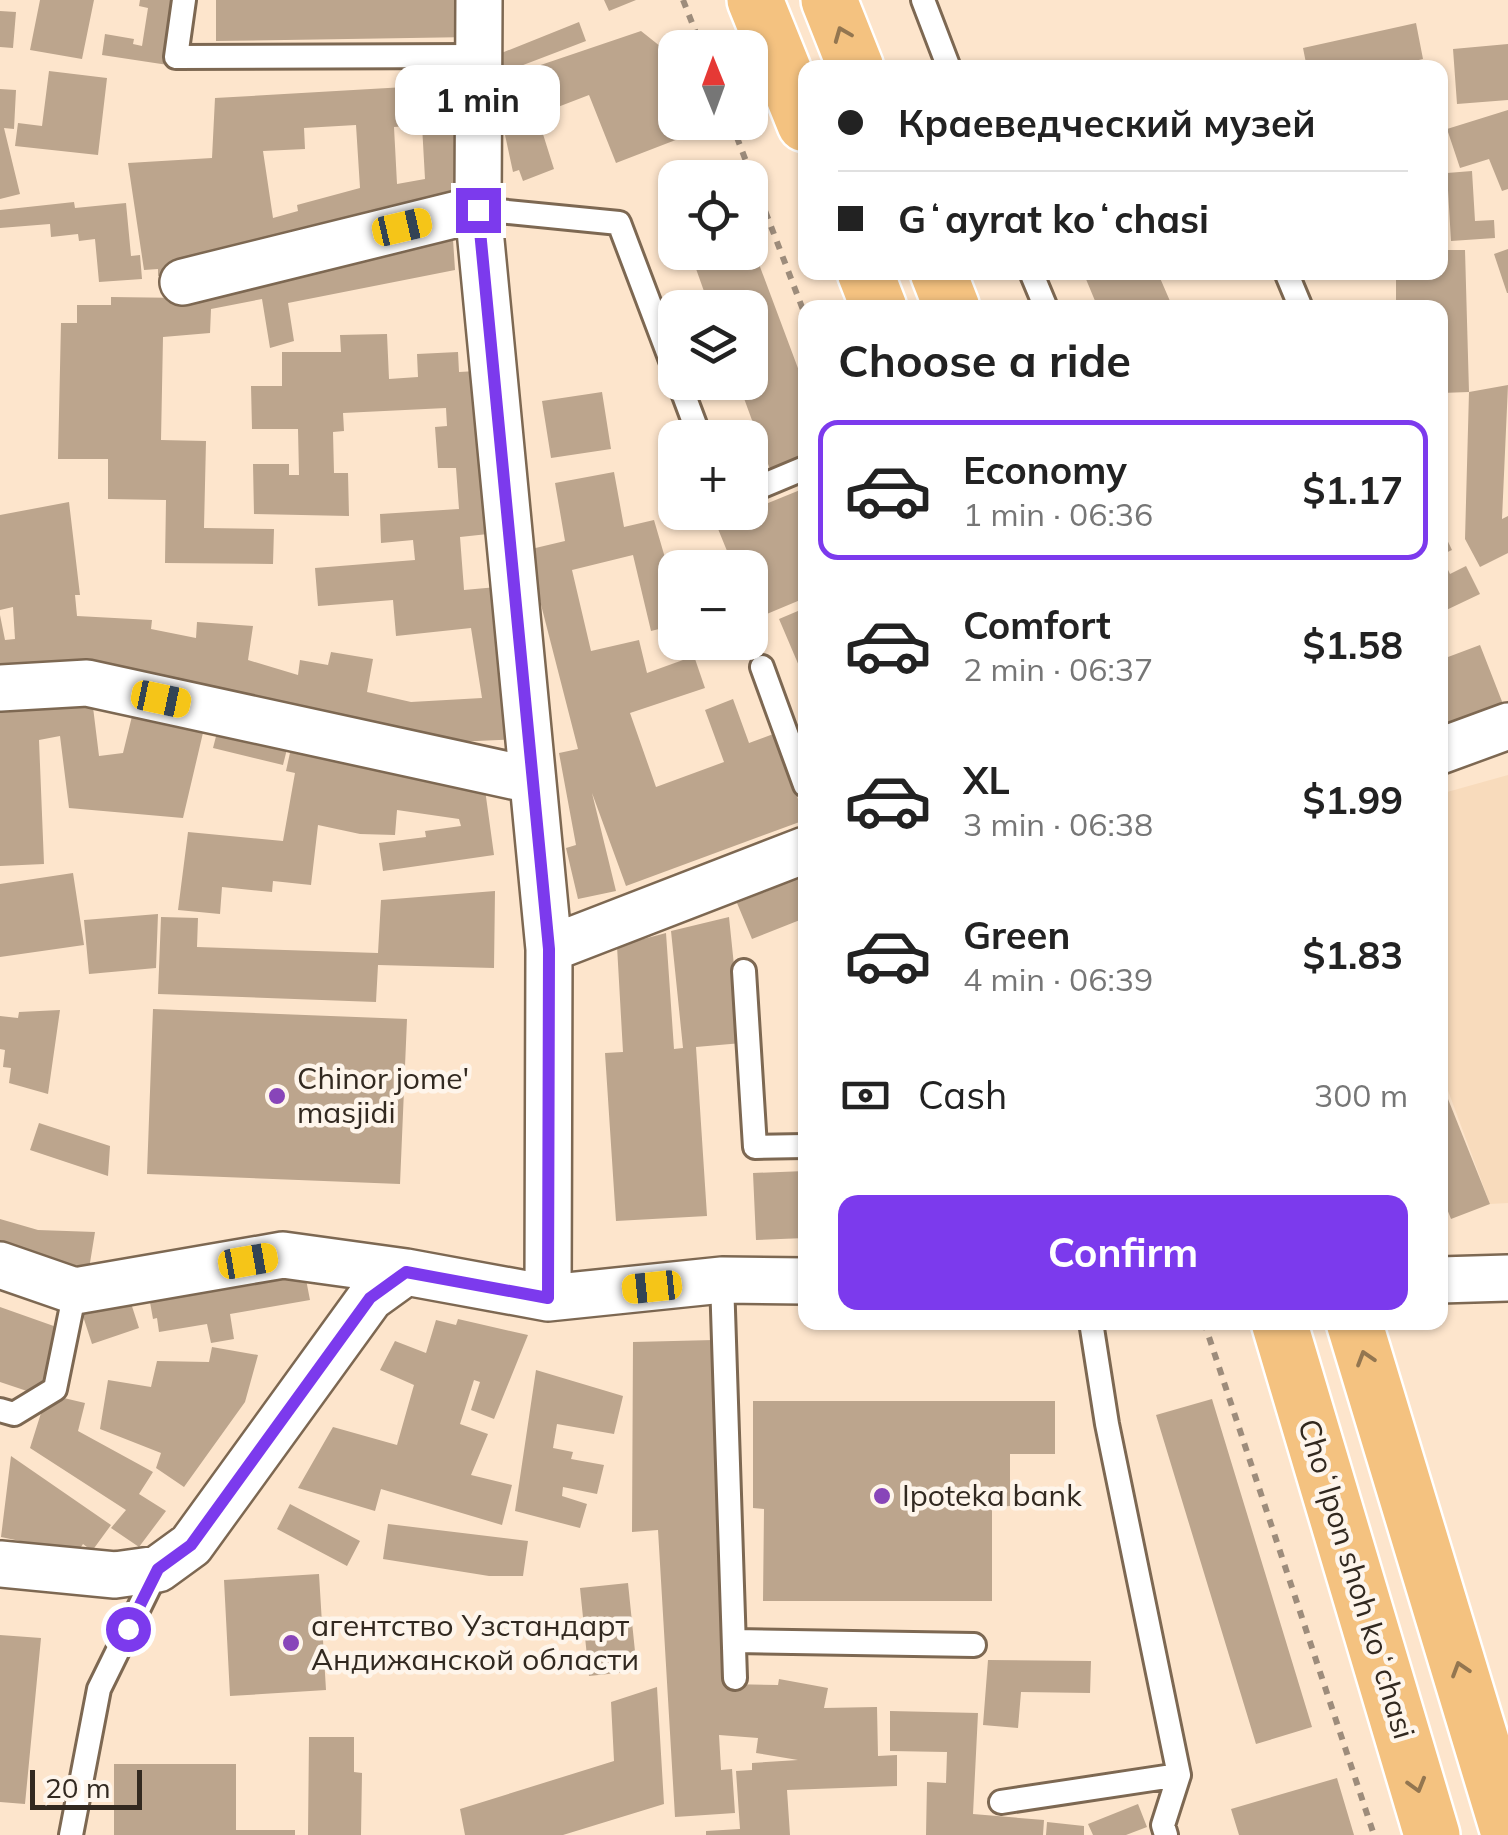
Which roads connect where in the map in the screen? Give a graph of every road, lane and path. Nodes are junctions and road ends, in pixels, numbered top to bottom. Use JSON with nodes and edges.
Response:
{"nodes":[{"id":1,"x":184,"y":0,"type":"edge"},
{"id":2,"x":479,"y":0,"type":"edge"},
{"id":3,"x":684,"y":0,"type":"edge"},
{"id":4,"x":756,"y":0,"type":"edge"},
{"id":5,"x":829,"y":0,"type":"edge"},
{"id":6,"x":923,"y":0,"type":"edge"},
{"id":7,"x":695,"y":30,"type":"edge"},
{"id":8,"x":476,"y":56,"type":"junction"},
{"id":9,"x":853,"y":60,"type":"edge"},
{"id":10,"x":946,"y":60,"type":"edge"},
{"id":11,"x":798,"y":106,"type":"edge"},
{"id":12,"x":738,"y":140,"type":"edge"},
{"id":13,"x":478,"y":210,"type":"junction"},
{"id":14,"x":182,"y":282,"type":"dead end"},
{"id":15,"x":799,"y":300,"type":"edge"},
{"id":16,"x":658,"y":326,"type":"edge"},
{"id":17,"x":798,"y":471,"type":"edge"},
{"id":18,"x":768,"y":483,"type":"edge"},
{"id":19,"x":762,"y":667,"type":"dead end"},
{"id":20,"x":0,"y":688,"type":"edge"},
{"id":21,"x":1508,"y":726,"type":"edge"},
{"id":22,"x":1448,"y":748,"type":"edge"},
{"id":23,"x":798,"y":766,"type":"edge"},
{"id":24,"x":531,"y":780,"type":"junction"},
{"id":25,"x":798,"y":853,"type":"edge"},
{"id":26,"x":549,"y":949,"type":"junction"},
{"id":27,"x":744,"y":971,"type":"dead end"},
{"id":28,"x":798,"y":1146,"type":"edge"},
{"id":29,"x":0,"y":1266,"type":"edge"},
{"id":30,"x":406,"y":1272,"type":"junction"},
{"id":31,"x":1508,"y":1278,"type":"edge"},
{"id":32,"x":722,"y":1280,"type":"junction"},
{"id":33,"x":1448,"y":1280,"type":"edge"},
{"id":34,"x":798,"y":1281,"type":"edge"},
{"id":35,"x":75,"y":1291,"type":"junction"},
{"id":36,"x":548,"y":1298,"type":"junction"},
{"id":37,"x":1092,"y":1330,"type":"edge"},
{"id":38,"x":1207,"y":1330,"type":"edge"},
{"id":39,"x":1281,"y":1330,"type":"edge"},
{"id":40,"x":1356,"y":1330,"type":"edge"},
{"id":41,"x":0,"y":1410,"type":"edge"},
{"id":42,"x":0,"y":1564,"type":"edge"},
{"id":43,"x":158,"y":1569,"type":"junction"},
{"id":44,"x":735,"y":1641,"type":"junction"},
{"id":45,"x":974,"y":1645,"type":"dead end"},
{"id":46,"x":735,"y":1678,"type":"dead end"},
{"id":47,"x":1179,"y":1775,"type":"junction"},
{"id":48,"x":1001,"y":1802,"type":"dead end"},
{"id":49,"x":1508,"y":1830,"type":"edge"},
{"id":50,"x":70,"y":1835,"type":"edge"},
{"id":51,"x":1166,"y":1835,"type":"edge"},
{"id":52,"x":1374,"y":1835,"type":"edge"},
{"id":53,"x":1432,"y":1835,"type":"edge"}],
"edges":[{"from":1,"to":8,"type":"lane"},
{"from":2,"to":8,"type":"street"},
{"from":3,"to":7,"type":"path"},
{"from":4,"to":11,"type":"main road"},
{"from":9,"to":5,"type":"main road","one_way":true},
{"from":6,"to":10,"type":"lane"},
{"from":8,"to":13,"type":"street"},
{"from":12,"to":15,"type":"path"},
{"from":13,"to":14,"type":"street"},
{"from":13,"to":16,"type":"lane"},
{"from":13,"to":24,"type":"street"},
{"from":17,"to":18,"type":"lane"},
{"from":19,"to":23,"type":"lane"},
{"from":20,"to":24,"type":"street"},
{"from":21,"to":22,"type":"street"},
{"from":24,"to":26,"type":"street"},
{"from":25,"to":26,"type":"street"},
{"from":26,"to":36,"type":"street"},
{"from":27,"to":28,"type":"lane"},
{"from":29,"to":35,"type":"street"},
{"from":30,"to":35,"type":"street"},
{"from":30,"to":36,"type":"street"},
{"from":30,"to":43,"type":"street"},
{"from":31,"to":33,"type":"street"},
{"from":32,"to":34,"type":"street"},
{"from":32,"to":36,"type":"street"},
{"from":32,"to":44,"type":"lane"},
{"from":35,"to":41,"type":"lane"},
{"from":37,"to":47,"type":"lane"},
{"from":38,"to":52,"type":"path"},
{"from":39,"to":53,"type":"main road","name":"Choʻlpon shoh koʻchasi","one_way":true},
{"from":49,"to":40,"type":"main road","one_way":true},
{"from":42,"to":43,"type":"street"},
{"from":43,"to":50,"type":"lane"},
{"from":44,"to":45,"type":"lane"},
{"from":44,"to":46,"type":"lane"},
{"from":47,"to":48,"type":"lane"},
{"from":47,"to":51,"type":"lane"}]}
